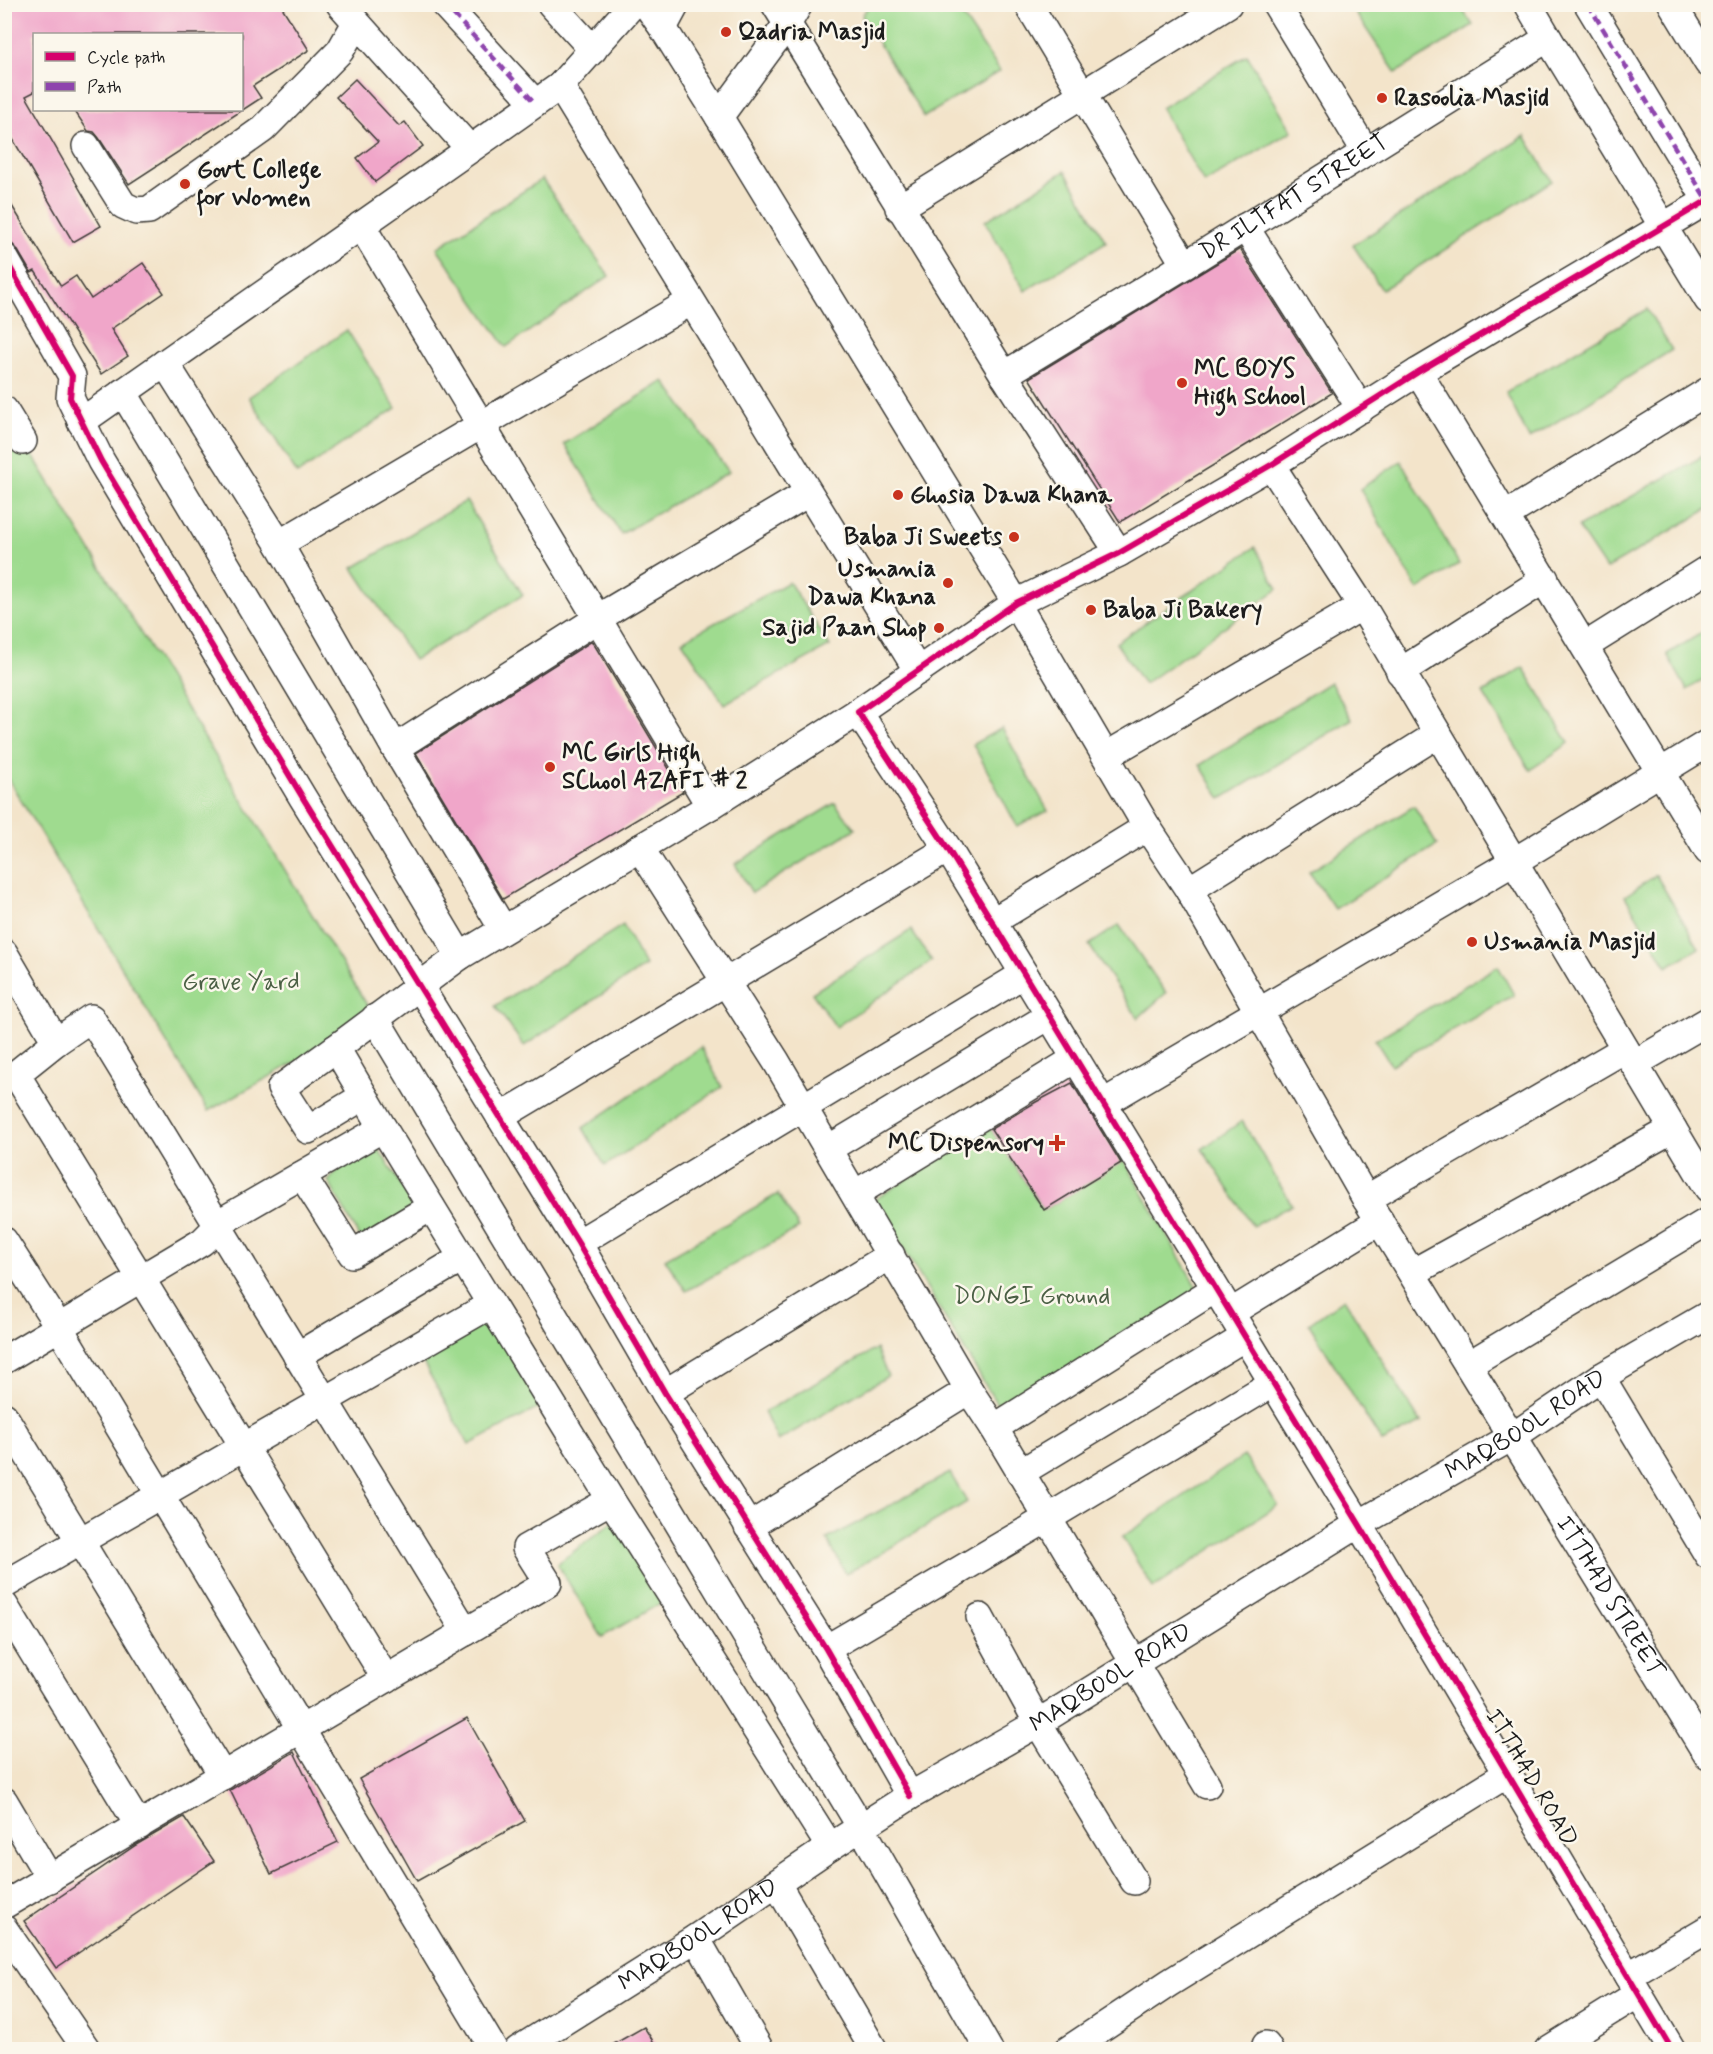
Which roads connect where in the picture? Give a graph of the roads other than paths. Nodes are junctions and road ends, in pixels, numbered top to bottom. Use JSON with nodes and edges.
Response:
{"nodes":[{"id":1,"x":444,"y":4,"type":"edge"},
{"id":2,"x":551,"y":4,"type":"edge"},
{"id":3,"x":633,"y":4,"type":"edge"},
{"id":4,"x":646,"y":4,"type":"edge"},
{"id":5,"x":676,"y":4,"type":"edge"},
{"id":6,"x":1028,"y":4,"type":"edge"},
{"id":7,"x":1228,"y":4,"type":"edge"},
{"id":8,"x":1276,"y":4,"type":"edge"},
{"id":9,"x":1528,"y":4,"type":"edge"},
{"id":10,"x":1588,"y":4,"type":"edge"},
{"id":11,"x":1672,"y":4,"type":"edge"},
{"id":12,"x":788,"y":11,"type":"edge"},
{"id":13,"x":348,"y":14,"type":"edge"},
{"id":14,"x":663,"y":28,"type":"junction"},
{"id":15,"x":1548,"y":38,"type":"junction"},
{"id":16,"x":593,"y":50,"type":"junction"},
{"id":17,"x":1708,"y":63,"type":"edge"},
{"id":18,"x":560,"y":86,"type":"junction"},
{"id":19,"x":1083,"y":93,"type":"junction"},
{"id":20,"x":535,"y":103,"type":"junction"},
{"id":21,"x":719,"y":117,"type":"junction"},
{"id":22,"x":86,"y":146,"type":"dead end"},
{"id":23,"x":469,"y":148,"type":"junction"},
{"id":24,"x":1365,"y":152,"type":"junction"},
{"id":25,"x":1708,"y":201,"type":"edge"},
{"id":26,"x":899,"y":208,"type":"junction"},
{"id":27,"x":361,"y":225,"type":"junction"},
{"id":28,"x":1663,"y":226,"type":"junction"},
{"id":29,"x":1245,"y":227,"type":"junction"},
{"id":30,"x":4,"y":257,"type":"edge"},
{"id":31,"x":1185,"y":265,"type":"junction"},
{"id":32,"x":1708,"y":300,"type":"edge"},
{"id":33,"x":690,"y":302,"type":"junction"},
{"id":34,"x":165,"y":363,"type":"junction"},
{"id":35,"x":1418,"y":372,"type":"junction"},
{"id":36,"x":1004,"y":375,"type":"junction"},
{"id":37,"x":1708,"y":391,"type":"edge"},
{"id":38,"x":123,"y":392,"type":"junction"},
{"id":39,"x":1361,"y":409,"type":"junction"},
{"id":40,"x":4,"y":410,"type":"edge"},
{"id":41,"x":81,"y":422,"type":"junction"},
{"id":42,"x":481,"y":425,"type":"junction"},
{"id":43,"x":23,"y":441,"type":"dead end"},
{"id":44,"x":1271,"y":465,"type":"junction"},
{"id":45,"x":808,"y":493,"type":"junction"},
{"id":46,"x":1506,"y":515,"type":"junction"},
{"id":47,"x":279,"y":544,"type":"junction"},
{"id":48,"x":1119,"y":553,"type":"junction"},
{"id":49,"x":1708,"y":569,"type":"edge"},
{"id":50,"x":1545,"y":579,"type":"junction"},
{"id":51,"x":1016,"y":603,"type":"junction"},
{"id":52,"x":1362,"y":606,"type":"junction"},
{"id":53,"x":597,"y":619,"type":"junction"},
{"id":54,"x":1585,"y":646,"type":"junction"},
{"id":55,"x":918,"y":671,"type":"junction"},
{"id":56,"x":1400,"y":672,"type":"junction"},
{"id":57,"x":858,"y":712,"type":"junction"},
{"id":58,"x":1438,"y":734,"type":"junction"},
{"id":59,"x":1708,"y":743,"type":"edge"},
{"id":60,"x":395,"y":748,"type":"junction"},
{"id":61,"x":1106,"y":756,"type":"junction"},
{"id":62,"x":1661,"y":772,"type":"junction"},
{"id":63,"x":710,"y":806,"type":"junction"},
{"id":64,"x":1147,"y":827,"type":"junction"},
{"id":65,"x":640,"y":848,"type":"junction"},
{"id":66,"x":948,"y":849,"type":"junction"},
{"id":67,"x":1708,"y":851,"type":"edge"},
{"id":68,"x":1515,"y":861,"type":"junction"},
{"id":69,"x":1189,"y":890,"type":"junction"},
{"id":70,"x":992,"y":922,"type":"junction"},
{"id":71,"x":503,"y":929,"type":"junction"},
{"id":72,"x":4,"y":953,"type":"edge"},
{"id":73,"x":460,"y":956,"type":"junction"},
{"id":74,"x":1024,"y":974,"type":"junction"},
{"id":75,"x":725,"y":982,"type":"junction"},
{"id":76,"x":418,"y":986,"type":"junction"},
{"id":77,"x":1258,"y":1011,"type":"junction"},
{"id":78,"x":1049,"y":1016,"type":"junction"},
{"id":79,"x":375,"y":1018,"type":"junction"},
{"id":80,"x":1708,"y":1021,"type":"edge"},
{"id":81,"x":56,"y":1042,"type":"junction"},
{"id":82,"x":336,"y":1048,"type":"junction"},
{"id":83,"x":1630,"y":1056,"type":"junction"},
{"id":84,"x":1076,"y":1059,"type":"junction"},
{"id":85,"x":364,"y":1096,"type":"junction"},
{"id":86,"x":1102,"y":1104,"type":"junction"},
{"id":87,"x":803,"y":1107,"type":"junction"},
{"id":88,"x":500,"y":1117,"type":"junction"},
{"id":89,"x":383,"y":1128,"type":"junction"},
{"id":90,"x":1673,"y":1129,"type":"junction"},
{"id":91,"x":828,"y":1149,"type":"junction"},
{"id":92,"x":302,"y":1175,"type":"junction"},
{"id":93,"x":1708,"y":1188,"type":"edge"},
{"id":94,"x":855,"y":1194,"type":"junction"},
{"id":95,"x":1366,"y":1198,"type":"junction"},
{"id":96,"x":431,"y":1207,"type":"junction"},
{"id":97,"x":1380,"y":1221,"type":"junction"},
{"id":98,"x":1708,"y":1221,"type":"edge"},
{"id":99,"x":218,"y":1226,"type":"junction"},
{"id":100,"x":4,"y":1241,"type":"edge"},
{"id":101,"x":578,"y":1243,"type":"junction"},
{"id":102,"x":891,"y":1255,"type":"junction"},
{"id":103,"x":462,"y":1258,"type":"junction"},
{"id":104,"x":1412,"y":1274,"type":"junction"},
{"id":105,"x":141,"y":1278,"type":"junction"},
{"id":106,"x":1215,"y":1289,"type":"junction"},
{"id":107,"x":490,"y":1305,"type":"junction"},
{"id":108,"x":1230,"y":1313,"type":"junction"},
{"id":109,"x":1708,"y":1315,"type":"edge"},
{"id":110,"x":59,"y":1327,"type":"junction"},
{"id":111,"x":1245,"y":1337,"type":"junction"},
{"id":112,"x":297,"y":1356,"type":"junction"},
{"id":113,"x":4,"y":1360,"type":"edge"},
{"id":114,"x":1468,"y":1365,"type":"junction"},
{"id":115,"x":1601,"y":1377,"type":"junction"},
{"id":116,"x":1273,"y":1383,"type":"junction"},
{"id":117,"x":969,"y":1390,"type":"junction"},
{"id":118,"x":665,"y":1393,"type":"junction"},
{"id":119,"x":325,"y":1400,"type":"junction"},
{"id":120,"x":4,"y":1416,"type":"edge"},
{"id":121,"x":994,"y":1428,"type":"junction"},
{"id":122,"x":1512,"y":1437,"type":"junction"},
{"id":123,"x":244,"y":1447,"type":"junction"},
{"id":124,"x":1020,"y":1473,"type":"junction"},
{"id":125,"x":160,"y":1495,"type":"junction"},
{"id":126,"x":611,"y":1500,"type":"junction"},
{"id":127,"x":1048,"y":1518,"type":"junction"},
{"id":128,"x":1359,"y":1524,"type":"junction"},
{"id":129,"x":748,"y":1527,"type":"junction"},
{"id":130,"x":80,"y":1541,"type":"junction"},
{"id":131,"x":1708,"y":1555,"type":"edge"},
{"id":132,"x":4,"y":1585,"type":"edge"},
{"id":133,"x":4,"y":1605,"type":"edge"},
{"id":134,"x":980,"y":1617,"type":"dead end"},
{"id":135,"x":466,"y":1632,"type":"junction"},
{"id":136,"x":826,"y":1649,"type":"junction"},
{"id":137,"x":1135,"y":1664,"type":"junction"},
{"id":138,"x":386,"y":1679,"type":"junction"},
{"id":139,"x":1038,"y":1723,"type":"junction"},
{"id":140,"x":301,"y":1729,"type":"junction"},
{"id":141,"x":1708,"y":1756,"type":"edge"},
{"id":142,"x":1507,"y":1774,"type":"junction"},
{"id":143,"x":223,"y":1776,"type":"junction"},
{"id":144,"x":1207,"y":1785,"type":"dead end"},
{"id":145,"x":910,"y":1796,"type":"junction"},
{"id":146,"x":4,"y":1800,"type":"edge"},
{"id":147,"x":140,"y":1826,"type":"junction"},
{"id":148,"x":861,"y":1827,"type":"junction"},
{"id":149,"x":830,"y":1847,"type":"junction"},
{"id":150,"x":50,"y":1879,"type":"junction"},
{"id":151,"x":1134,"y":1881,"type":"dead end"},
{"id":152,"x":777,"y":1884,"type":"junction"},
{"id":153,"x":4,"y":1905,"type":"edge"},
{"id":154,"x":4,"y":1929,"type":"edge"},
{"id":155,"x":1708,"y":1929,"type":"edge"},
{"id":156,"x":696,"y":1938,"type":"junction"},
{"id":157,"x":1633,"y":1985,"type":"junction"},
{"id":158,"x":80,"y":2047,"type":"edge"},
{"id":159,"x":494,"y":2049,"type":"edge"},
{"id":160,"x":518,"y":2049,"type":"edge"},
{"id":161,"x":760,"y":2049,"type":"edge"},
{"id":162,"x":874,"y":2049,"type":"edge"},
{"id":163,"x":988,"y":2049,"type":"edge"},
{"id":164,"x":1068,"y":2049,"type":"edge"},
{"id":165,"x":1548,"y":2049,"type":"edge"},
{"id":166,"x":1672,"y":2049,"type":"edge"}],
"edges":[{"from":1,"to":20,"type":"street"},
{"from":2,"to":16,"type":"street"},
{"from":3,"to":16,"type":"street"},
{"from":4,"to":14,"type":"street","name":"ITTHAD STREET"},
{"from":5,"to":14,"type":"street"},
{"from":6,"to":19,"type":"street"},
{"from":7,"to":19,"type":"street"},
{"from":8,"to":24,"type":"street"},
{"from":9,"to":15,"type":"street"},
{"from":10,"to":25,"type":"street"},
{"from":11,"to":17,"type":"street"},
{"from":12,"to":21,"type":"street"},
{"from":12,"to":26,"type":"street"},
{"from":13,"to":22,"type":"street"},
{"from":13,"to":23,"type":"street"},
{"from":14,"to":21,"type":"street","name":"ITTHAD STREET"},
{"from":15,"to":24,"type":"street","name":"DR ILTFAT STREET"},
{"from":15,"to":28,"type":"street"},
{"from":16,"to":18,"type":"street"},
{"from":18,"to":20,"type":"street"},
{"from":18,"to":33,"type":"street"},
{"from":19,"to":26,"type":"street"},
{"from":19,"to":31,"type":"street"},
{"from":20,"to":23,"type":"street"},
{"from":21,"to":51,"type":"street","name":"ITTHAD STREET"},
{"from":23,"to":27,"type":"street"},
{"from":24,"to":29,"type":"street","name":"DR ILTFAT STREET"},
{"from":25,"to":28,"type":"street"},
{"from":26,"to":36,"type":"street"},
{"from":27,"to":34,"type":"street"},
{"from":27,"to":42,"type":"street"},
{"from":28,"to":32,"type":"street"},
{"from":28,"to":35,"type":"street"},
{"from":29,"to":31,"type":"street","name":"DR ILTFAT STREET"},
{"from":29,"to":39,"type":"street"},
{"from":30,"to":41,"type":"street"},
{"from":31,"to":36,"type":"street","name":"DR ILTFAT STREET"},
{"from":33,"to":42,"type":"street"},
{"from":33,"to":45,"type":"street"},
{"from":34,"to":38,"type":"street"},
{"from":34,"to":47,"type":"street"},
{"from":35,"to":39,"type":"street"},
{"from":35,"to":46,"type":"street"},
{"from":36,"to":48,"type":"street"},
{"from":37,"to":46,"type":"street"},
{"from":38,"to":41,"type":"street"},
{"from":38,"to":73,"type":"street"},
{"from":39,"to":44,"type":"street"},
{"from":40,"to":43,"type":"street"},
{"from":41,"to":76,"type":"street"},
{"from":42,"to":47,"type":"street"},
{"from":42,"to":53,"type":"street"},
{"from":44,"to":48,"type":"street"},
{"from":44,"to":52,"type":"street"},
{"from":45,"to":53,"type":"street"},
{"from":45,"to":55,"type":"street"},
{"from":46,"to":50,"type":"street"},
{"from":47,"to":60,"type":"street"},
{"from":48,"to":51,"type":"street"},
{"from":49,"to":54,"type":"street"},
{"from":50,"to":54,"type":"street"},
{"from":50,"to":56,"type":"street"},
{"from":51,"to":55,"type":"street"},
{"from":51,"to":61,"type":"street","name":"ITTHAD STREET"},
{"from":52,"to":56,"type":"street"},
{"from":52,"to":61,"type":"street"},
{"from":53,"to":60,"type":"street"},
{"from":53,"to":63,"type":"street"},
{"from":54,"to":62,"type":"street"},
{"from":55,"to":57,"type":"street"},
{"from":56,"to":58,"type":"street"},
{"from":57,"to":63,"type":"street"},
{"from":57,"to":66,"type":"street","name":"ITTHAD ROAD"},
{"from":58,"to":68,"type":"street"},
{"from":58,"to":69,"type":"street"},
{"from":59,"to":62,"type":"street"},
{"from":60,"to":71,"type":"street"},
{"from":61,"to":64,"type":"street","name":"ITTHAD STREET"},
{"from":62,"to":67,"type":"street"},
{"from":62,"to":68,"type":"street"},
{"from":63,"to":65,"type":"street"},
{"from":64,"to":69,"type":"street","name":"ITTHAD STREET"},
{"from":64,"to":70,"type":"street"},
{"from":65,"to":71,"type":"street"},
{"from":65,"to":75,"type":"street"},
{"from":66,"to":70,"type":"street","name":"ITTHAD ROAD"},
{"from":66,"to":75,"type":"street"},
{"from":68,"to":77,"type":"street"},
{"from":68,"to":83,"type":"street"},
{"from":69,"to":77,"type":"street","name":"ITTHAD STREET"},
{"from":70,"to":74,"type":"street","name":"ITTHAD ROAD"},
{"from":71,"to":73,"type":"street"},
{"from":72,"to":81,"type":"street"},
{"from":73,"to":76,"type":"street"},
{"from":74,"to":78,"type":"street","name":"ITTHAD ROAD"},
{"from":74,"to":87,"type":"street"},
{"from":75,"to":87,"type":"street"},
{"from":75,"to":88,"type":"street"},
{"from":76,"to":79,"type":"street"},
{"from":76,"to":88,"type":"street"},
{"from":77,"to":86,"type":"street"},
{"from":77,"to":95,"type":"street","name":"ITTHAD STREET"},
{"from":78,"to":84,"type":"street","name":"ITTHAD ROAD"},
{"from":78,"to":91,"type":"street"},
{"from":79,"to":82,"type":"street"},
{"from":79,"to":148,"type":"street"},
{"from":80,"to":83,"type":"street"},
{"from":81,"to":99,"type":"street"},
{"from":81,"to":105,"type":"street"},
{"from":82,"to":85,"type":"street"},
{"from":82,"to":85,"type":"street"},
{"from":83,"to":90,"type":"street"},
{"from":83,"to":95,"type":"street"},
{"from":84,"to":86,"type":"street","name":"ITTHAD ROAD"},
{"from":84,"to":94,"type":"street"},
{"from":85,"to":89,"type":"street"},
{"from":86,"to":106,"type":"street","name":"ITTHAD ROAD"},
{"from":87,"to":91,"type":"street"},
{"from":87,"to":101,"type":"street"},
{"from":88,"to":101,"type":"street"},
{"from":89,"to":92,"type":"street"},
{"from":89,"to":96,"type":"street"},
{"from":90,"to":93,"type":"street"},
{"from":90,"to":104,"type":"street"},
{"from":91,"to":94,"type":"street"},
{"from":92,"to":96,"type":"street"},
{"from":92,"to":99,"type":"street"},
{"from":94,"to":102,"type":"street"},
{"from":95,"to":97,"type":"street","name":"ITTHAD STREET"},
{"from":96,"to":103,"type":"street"},
{"from":97,"to":104,"type":"street","name":"ITTHAD STREET"},
{"from":97,"to":108,"type":"street"},
{"from":98,"to":114,"type":"street"},
{"from":99,"to":105,"type":"street"},
{"from":99,"to":112,"type":"street"},
{"from":100,"to":110,"type":"street"},
{"from":101,"to":118,"type":"street"},
{"from":102,"to":117,"type":"street"},
{"from":102,"to":118,"type":"street"},
{"from":103,"to":107,"type":"street"},
{"from":103,"to":112,"type":"street"},
{"from":104,"to":114,"type":"street","name":"ITTHAD STREET"},
{"from":105,"to":110,"type":"street"},
{"from":105,"to":123,"type":"street"},
{"from":106,"to":108,"type":"street","name":"ITTHAD ROAD"},
{"from":106,"to":121,"type":"street"},
{"from":107,"to":119,"type":"street"},
{"from":107,"to":126,"type":"street"},
{"from":108,"to":111,"type":"street","name":"ITTHAD ROAD"},
{"from":109,"to":115,"type":"street","name":"MAQBOOL ROAD"},
{"from":110,"to":113,"type":"street"},
{"from":110,"to":125,"type":"street"},
{"from":111,"to":116,"type":"street","name":"ITTHAD ROAD"},
{"from":111,"to":124,"type":"street"},
{"from":112,"to":119,"type":"street"},
{"from":114,"to":122,"type":"street","name":"ITTHAD STREET"},
{"from":115,"to":122,"type":"street","name":"MAQBOOL ROAD"},
{"from":115,"to":131,"type":"street"},
{"from":116,"to":127,"type":"street"},
{"from":116,"to":128,"type":"street","name":"ITTHAD ROAD"},
{"from":117,"to":121,"type":"street"},
{"from":117,"to":129,"type":"street"},
{"from":118,"to":129,"type":"street"},
{"from":119,"to":123,"type":"street"},
{"from":119,"to":135,"type":"street"},
{"from":120,"to":130,"type":"street"},
{"from":121,"to":124,"type":"street"},
{"from":122,"to":128,"type":"street","name":"MAQBOOL ROAD"},
{"from":122,"to":141,"type":"street","name":"ITTHAD STREET"},
{"from":123,"to":125,"type":"street"},
{"from":123,"to":138,"type":"street"},
{"from":124,"to":127,"type":"street"},
{"from":125,"to":130,"type":"street"},
{"from":125,"to":140,"type":"street"},
{"from":126,"to":135,"type":"street"},
{"from":126,"to":149,"type":"street"},
{"from":127,"to":136,"type":"street"},
{"from":127,"to":137,"type":"street"},
{"from":128,"to":137,"type":"street","name":"MAQBOOL ROAD"},
{"from":128,"to":142,"type":"street","name":"ITTHAD ROAD"},
{"from":129,"to":136,"type":"street"},
{"from":130,"to":132,"type":"street"},
{"from":130,"to":143,"type":"street"},
{"from":133,"to":147,"type":"street"},
{"from":134,"to":139,"type":"street"},
{"from":135,"to":138,"type":"street"},
{"from":136,"to":145,"type":"street"},
{"from":137,"to":139,"type":"street","name":"MAQBOOL ROAD"},
{"from":137,"to":144,"type":"street"},
{"from":138,"to":140,"type":"street"},
{"from":139,"to":145,"type":"street","name":"MAQBOOL ROAD"},
{"from":139,"to":151,"type":"street"},
{"from":140,"to":143,"type":"street"},
{"from":140,"to":159,"type":"street"},
{"from":142,"to":157,"type":"street","name":"ITTHAD ROAD"},
{"from":142,"to":164,"type":"street"},
{"from":143,"to":147,"type":"street"},
{"from":145,"to":148,"type":"street","name":"MAQBOOL ROAD"},
{"from":146,"to":150,"type":"street"},
{"from":147,"to":150,"type":"street"},
{"from":148,"to":149,"type":"street","name":"MAQBOOL ROAD"},
{"from":148,"to":163,"type":"street"},
{"from":149,"to":152,"type":"street","name":"MAQBOOL ROAD"},
{"from":150,"to":153,"type":"street"},
{"from":152,"to":156,"type":"street","name":"MAQBOOL ROAD"},
{"from":152,"to":162,"type":"street"},
{"from":154,"to":158,"type":"street"},
{"from":155,"to":157,"type":"street"},
{"from":156,"to":160,"type":"street","name":"MAQBOOL ROAD"},
{"from":156,"to":161,"type":"street"},
{"from":157,"to":165,"type":"street"},
{"from":157,"to":166,"type":"street","name":"ITTHAD ROAD"}]}
